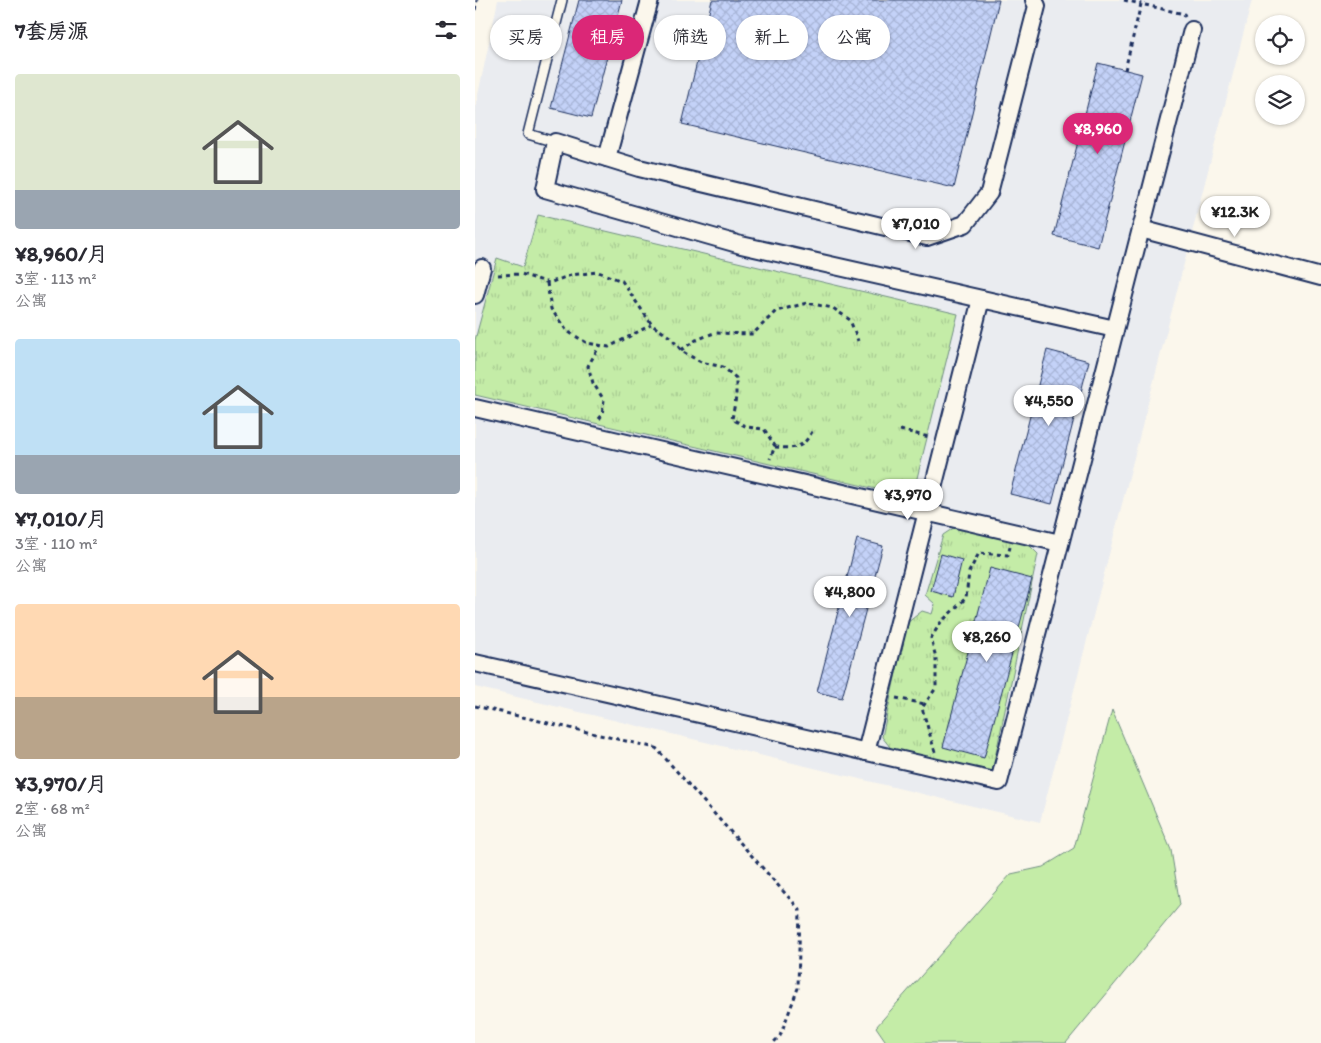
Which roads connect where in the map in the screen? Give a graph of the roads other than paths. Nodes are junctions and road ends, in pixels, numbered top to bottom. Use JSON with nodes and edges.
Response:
{"nodes":[{"id":1,"x":562,"y":0,"type":"edge"},
{"id":2,"x":650,"y":0,"type":"edge"},
{"id":3,"x":1034,"y":0,"type":"edge"},
{"id":4,"x":1192,"y":30,"type":"road end"},
{"id":5,"x":555,"y":142,"type":"junction"},
{"id":6,"x":607,"y":158,"type":"junction"},
{"id":7,"x":1141,"y":229,"type":"junction"},
{"id":8,"x":481,"y":272,"type":"road end"},
{"id":9,"x":1321,"y":276,"type":"edge"},
{"id":10,"x":475,"y":295,"type":"edge"},
{"id":11,"x":981,"y":299,"type":"junction"},
{"id":12,"x":1115,"y":329,"type":"junction"},
{"id":13,"x":475,"y":408,"type":"edge"},
{"id":14,"x":927,"y":512,"type":"junction"},
{"id":15,"x":1060,"y":543,"type":"junction"},
{"id":16,"x":475,"y":663,"type":"edge"},
{"id":17,"x":866,"y":752,"type":"junction"}],
"edges":[{"from":1,"to":5,"type":"lane"},
{"from":2,"to":6,"type":"street"},
{"from":3,"to":6,"type":"street"},
{"from":4,"to":7,"type":"street"},
{"from":5,"to":6,"type":"street"},
{"from":5,"to":11,"type":"street"},
{"from":7,"to":9,"type":"street"},
{"from":7,"to":12,"type":"street"},
{"from":8,"to":10,"type":"street"},
{"from":11,"to":12,"type":"street"},
{"from":11,"to":14,"type":"street"},
{"from":12,"to":15,"type":"street"},
{"from":13,"to":14,"type":"street"},
{"from":14,"to":15,"type":"street"},
{"from":14,"to":17,"type":"street"},
{"from":15,"to":17,"type":"street"},
{"from":16,"to":17,"type":"street"}]}
